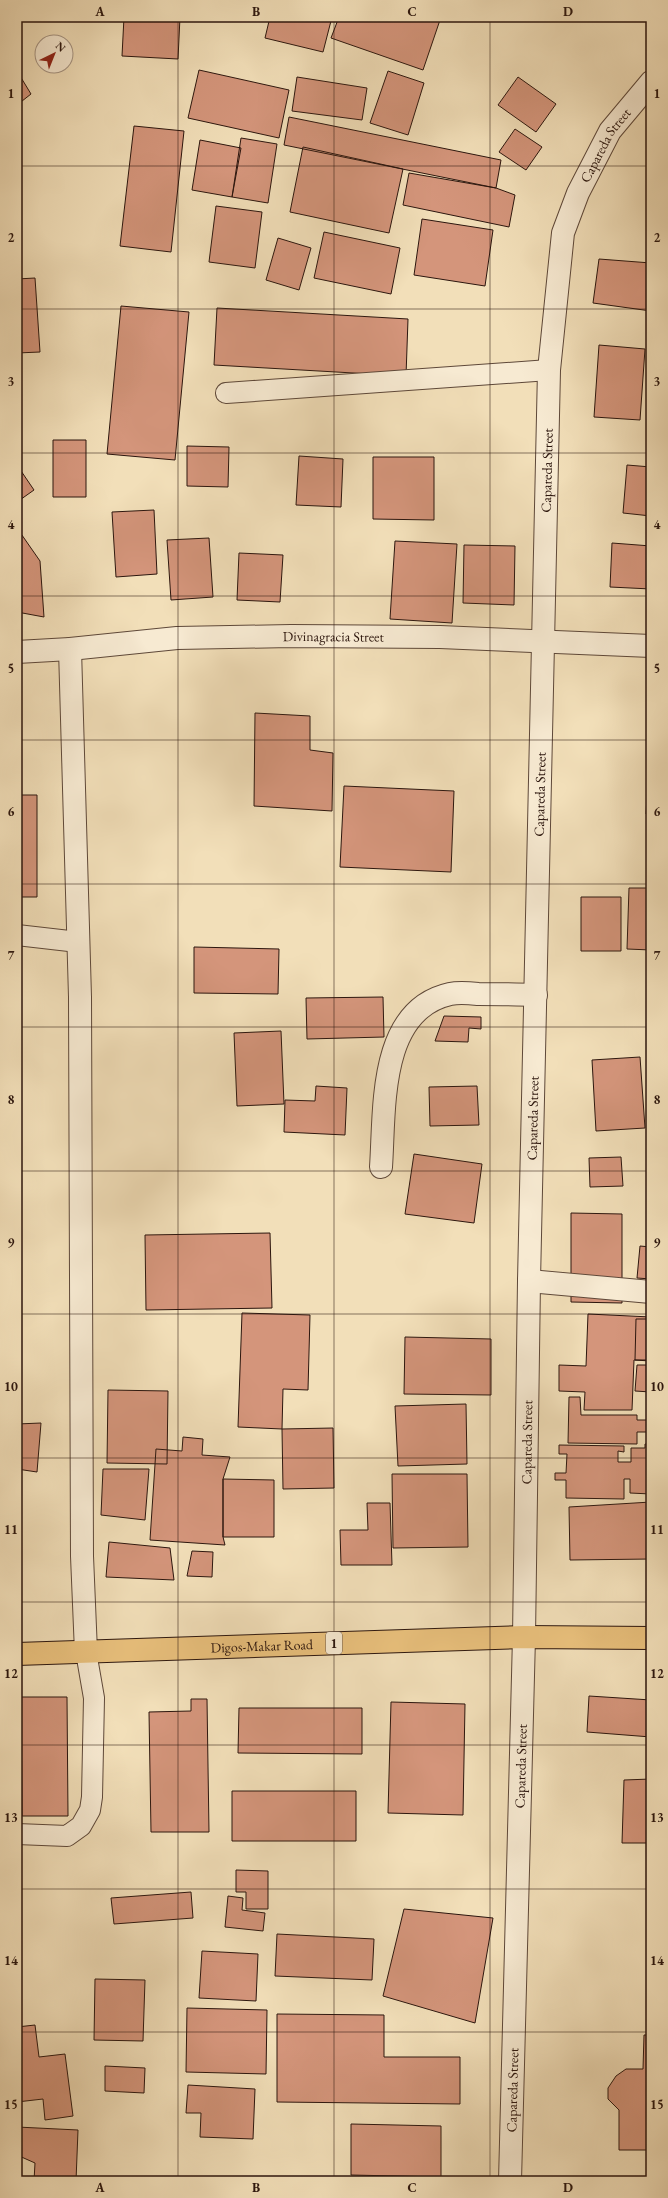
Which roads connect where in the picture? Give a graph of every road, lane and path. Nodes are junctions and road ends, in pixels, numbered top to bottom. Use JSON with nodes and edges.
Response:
{"nodes":[{"id":1,"x":651,"y":82,"type":"edge"},
{"id":2,"x":549,"y":370,"type":"junction"},
{"id":3,"x":226,"y":393,"type":"dead end"},
{"id":4,"x":544,"y":640,"type":"junction"},
{"id":5,"x":651,"y":646,"type":"edge"},
{"id":6,"x":70,"y":649,"type":"junction"},
{"id":7,"x":17,"y":652,"type":"edge"},
{"id":8,"x":17,"y":935,"type":"edge"},
{"id":9,"x":78,"y":942,"type":"junction"},
{"id":10,"x":536,"y":995,"type":"junction"},
{"id":11,"x":381,"y":1167,"type":"dead end"},
{"id":12,"x":529,"y":1281,"type":"junction"},
{"id":13,"x":651,"y":1292,"type":"edge"},
{"id":14,"x":524,"y":1637,"type":"junction"},
{"id":15,"x":651,"y":1638,"type":"edge"},
{"id":16,"x":86,"y":1652,"type":"junction"},
{"id":17,"x":17,"y":1654,"type":"edge"},
{"id":18,"x":17,"y":1834,"type":"edge"},
{"id":19,"x":510,"y":2181,"type":"edge"}],
"edges":[{"from":1,"to":2,"type":"street","name":"Capareda Street"},
{"from":2,"to":3,"type":"lane"},
{"from":2,"to":4,"type":"street","name":"Capareda Street"},
{"from":4,"to":5,"type":"street","name":"Divinagracia Street"},
{"from":4,"to":6,"type":"street","name":"Divinagracia Street"},
{"from":4,"to":10,"type":"street","name":"Capareda Street"},
{"from":6,"to":7,"type":"street","name":"Divinagracia Street"},
{"from":6,"to":9,"type":"street"},
{"from":8,"to":9,"type":"lane"},
{"from":9,"to":16,"type":"street"},
{"from":10,"to":11,"type":"street"},
{"from":10,"to":12,"type":"street","name":"Capareda Street"},
{"from":12,"to":13,"type":"street"},
{"from":12,"to":14,"type":"street","name":"Capareda Street"},
{"from":14,"to":15,"type":"main road","name":"Digos-Makar Road","number":"1"},
{"from":14,"to":16,"type":"main road","name":"Digos-Makar Road","number":"1"},
{"from":14,"to":19,"type":"street","name":"Capareda Street"},
{"from":16,"to":17,"type":"main road","name":"Digos-Makar Road","number":"1"},
{"from":16,"to":18,"type":"lane"}]}
